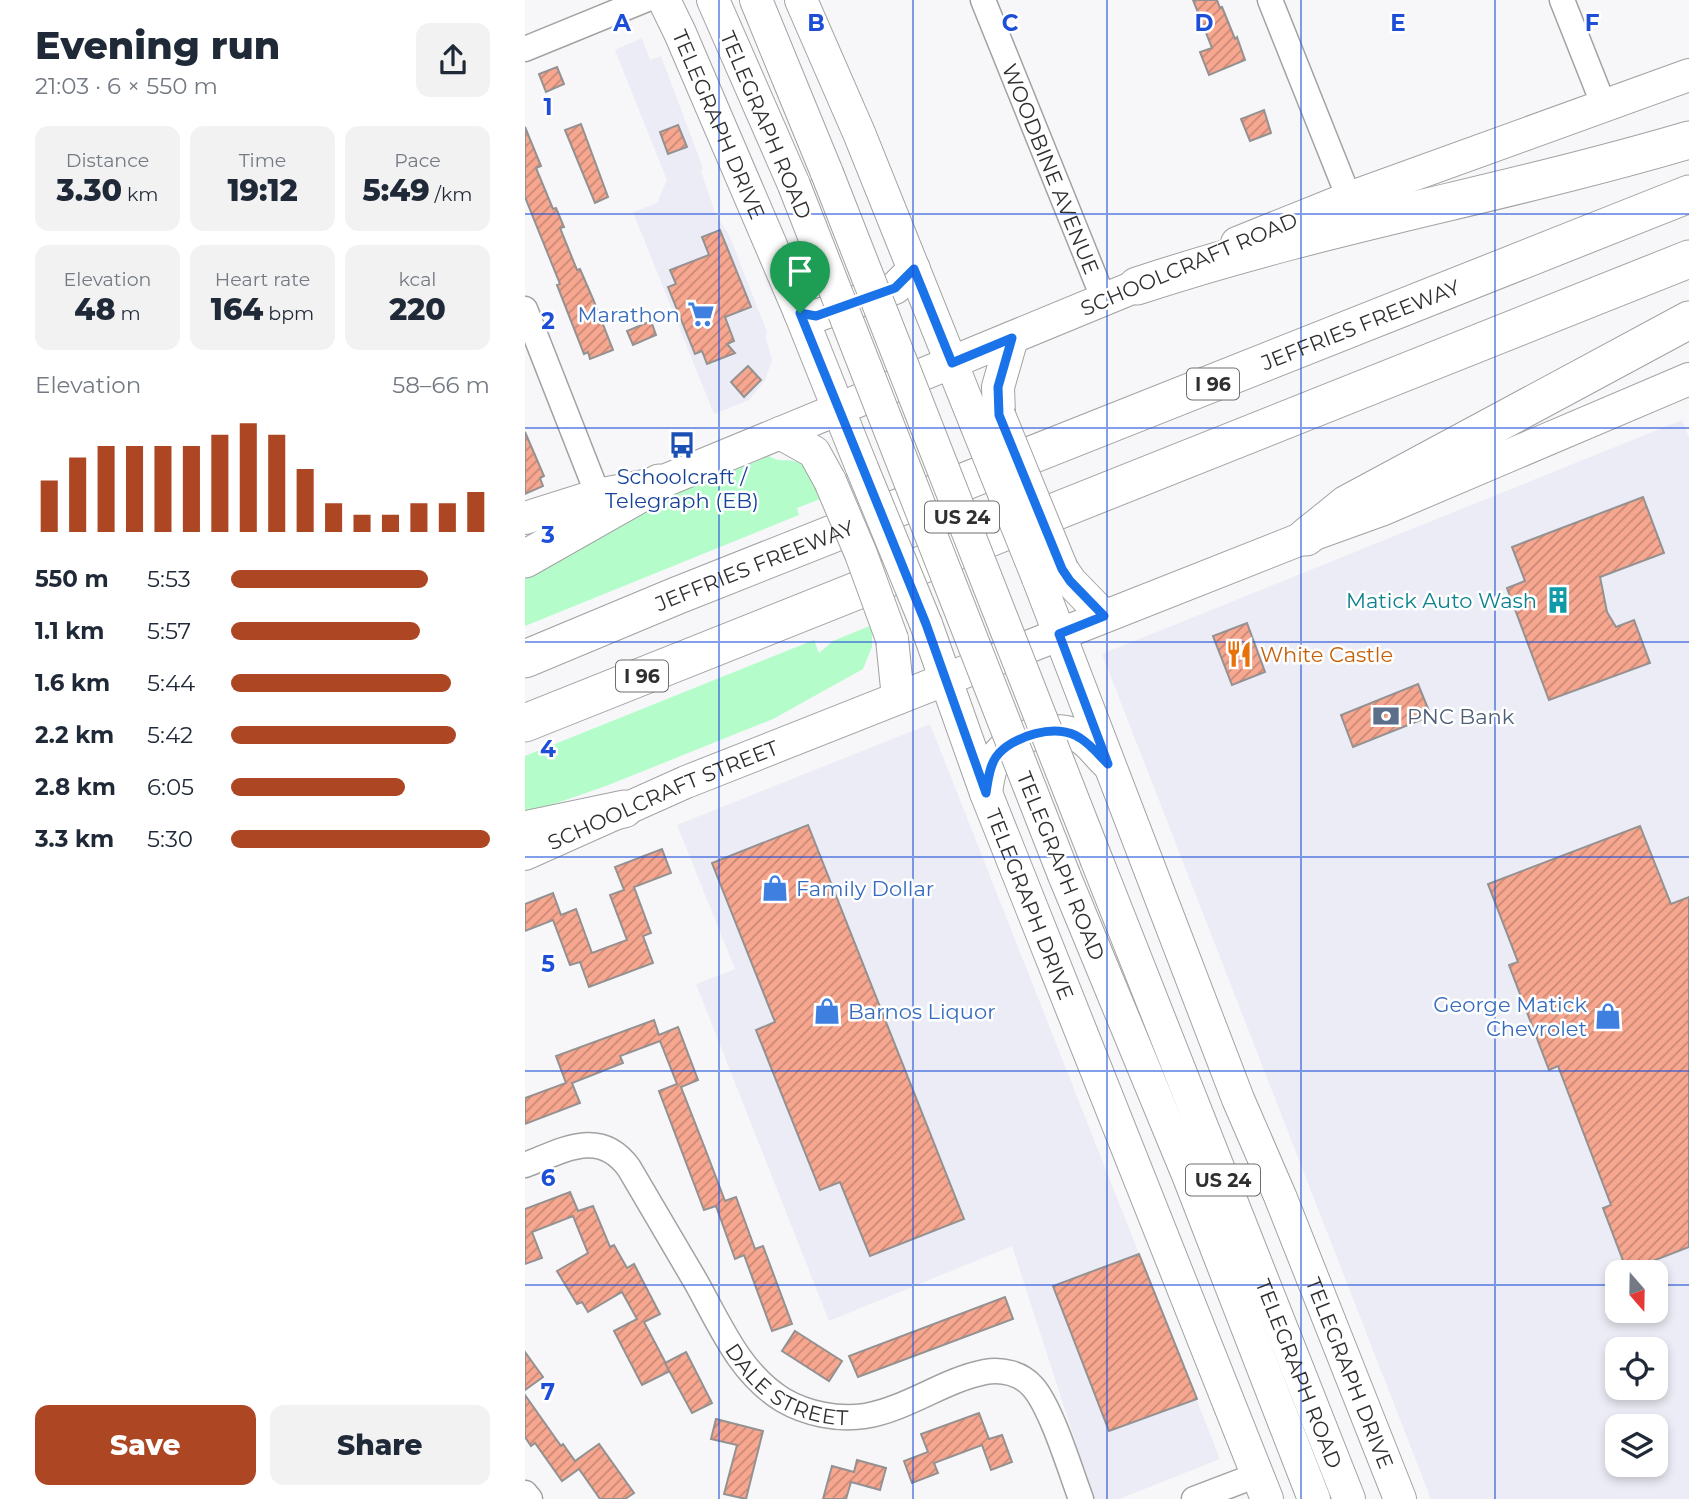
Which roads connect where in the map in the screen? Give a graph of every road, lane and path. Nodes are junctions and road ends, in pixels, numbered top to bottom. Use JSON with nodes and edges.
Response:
{"nodes":[{"id":1,"x":645,"y":0,"type":"edge"},
{"id":2,"x":664,"y":0,"type":"edge"},
{"id":3,"x":713,"y":0,"type":"edge"},
{"id":4,"x":756,"y":0,"type":"edge"},
{"id":5,"x":801,"y":0,"type":"edge"},
{"id":6,"x":983,"y":0,"type":"edge"},
{"id":7,"x":1270,"y":0,"type":"edge"},
{"id":8,"x":1562,"y":0,"type":"edge"},
{"id":9,"x":525,"y":49,"type":"edge"},
{"id":10,"x":1689,"y":75,"type":"edge"},
{"id":11,"x":1604,"y":106,"type":"junction"},
{"id":12,"x":1689,"y":140,"type":"edge"},
{"id":13,"x":1689,"y":194,"type":"edge"},
{"id":14,"x":1349,"y":198,"type":"junction"},
{"id":15,"x":1689,"y":259,"type":"edge"},
{"id":16,"x":914,"y":269,"type":"junction"},
{"id":17,"x":1137,"y":286,"type":"junction"},
{"id":18,"x":1104,"y":300,"type":"junction"},
{"id":19,"x":525,"y":309,"type":"edge"},
{"id":20,"x":800,"y":313,"type":"junction"},
{"id":21,"x":1689,"y":320,"type":"edge"},
{"id":22,"x":1012,"y":338,"type":"junction"},
{"id":23,"x":952,"y":363,"type":"junction"},
{"id":24,"x":1689,"y":379,"type":"edge"},
{"id":25,"x":838,"y":409,"type":"junction"},
{"id":26,"x":988,"y":419,"type":"junction"},
{"id":27,"x":780,"y":433,"type":"junction"},
{"id":28,"x":659,"y":483,"type":"junction"},
{"id":29,"x":598,"y":495,"type":"junction"},
{"id":30,"x":525,"y":518,"type":"edge"},
{"id":31,"x":1305,"y":537,"type":"junction"},
{"id":32,"x":525,"y":559,"type":"edge"},
{"id":33,"x":1050,"y":573,"type":"junction"},
{"id":34,"x":1104,"y":616,"type":"junction"},
{"id":35,"x":1059,"y":634,"type":"junction"},
{"id":36,"x":525,"y":659,"type":"edge"},
{"id":37,"x":947,"y":679,"type":"junction"},
{"id":38,"x":898,"y":698,"type":"junction"},
{"id":39,"x":525,"y":723,"type":"edge"},
{"id":40,"x":1108,"y":764,"type":"junction"},
{"id":41,"x":986,"y":793,"type":"junction"},
{"id":42,"x":624,"y":809,"type":"junction"},
{"id":43,"x":525,"y":830,"type":"edge"},
{"id":44,"x":525,"y":854,"type":"edge"},
{"id":45,"x":525,"y":1165,"type":"edge"},
{"id":46,"x":1262,"y":1487,"type":"edge"},
{"id":47,"x":525,"y":1493,"type":"edge"},
{"id":48,"x":530,"y":1499,"type":"edge"},
{"id":49,"x":1081,"y":1499,"type":"edge"},
{"id":50,"x":1194,"y":1499,"type":"edge"},
{"id":51,"x":1314,"y":1499,"type":"edge"},
{"id":52,"x":1349,"y":1499,"type":"edge"},
{"id":53,"x":1400,"y":1499,"type":"edge"}],
"edges":[{"from":1,"to":9,"type":"street"},
{"from":2,"to":20,"type":"main road","name":"TELEGRAPH DRIVE"},
{"from":3,"to":51,"type":"main road","name":"TELEGRAPH ROAD","number":"US 24","bridge":true},
{"from":4,"to":52,"type":"main road","name":"TELEGRAPH ROAD","number":"US 24","bridge":true},
{"from":5,"to":16,"type":"main road"},
{"from":6,"to":18,"type":"street","name":"WOODBINE AVENUE"},
{"from":7,"to":14,"type":"street"},
{"from":8,"to":11,"type":"street"},
{"from":10,"to":11,"type":"main road","name":"SCHOOLCRAFT ROAD"},
{"from":11,"to":14,"type":"main road","name":"SCHOOLCRAFT ROAD"},
{"from":12,"to":17,"type":"highway"},
{"from":13,"to":36,"type":"highway","name":"JEFFRIES FREEWAY","number":"I 96"},
{"from":14,"to":17,"type":"main road","name":"SCHOOLCRAFT ROAD"},
{"from":15,"to":39,"type":"highway","number":"I 96"},
{"from":16,"to":20,"type":"main road"},
{"from":16,"to":23,"type":"main road"},
{"from":17,"to":18,"type":"main road","name":"SCHOOLCRAFT ROAD"},
{"from":18,"to":22,"type":"main road","name":"SCHOOLCRAFT ROAD"},
{"from":19,"to":29,"type":"street"},
{"from":20,"to":25,"type":"main road","name":"TELEGRAPH DRIVE"},
{"from":21,"to":31,"type":"highway"},
{"from":22,"to":23,"type":"main road","name":"SCHOOLCRAFT ROAD"},
{"from":22,"to":26,"type":"main road"},
{"from":23,"to":25,"type":"main road","name":"SCHOOLCRAFT ROAD"},
{"from":23,"to":26,"type":"main road"},
{"from":24,"to":31,"type":"main road"},
{"from":25,"to":27,"type":"main road","name":"SCHOOLCRAFT ROAD"},
{"from":25,"to":37,"type":"main road","name":"TELEGRAPH DRIVE","bridge":true},
{"from":26,"to":33,"type":"main road","name":"TELEGRAPH DRIVE","bridge":true},
{"from":27,"to":28,"type":"main road","name":"SCHOOLCRAFT ROAD"},
{"from":27,"to":38,"type":"main road","bridge":true},
{"from":28,"to":29,"type":"main road"},
{"from":28,"to":32,"type":"highway"},
{"from":29,"to":30,"type":"main road"},
{"from":31,"to":34,"type":"main road"},
{"from":33,"to":34,"type":"main road"},
{"from":33,"to":35,"type":"main road","name":"TELEGRAPH DRIVE"},
{"from":34,"to":35,"type":"main road"},
{"from":35,"to":37,"type":"main road"},
{"from":35,"to":40,"type":"main road","name":"TELEGRAPH DRIVE"},
{"from":37,"to":38,"type":"main road"},
{"from":37,"to":41,"type":"main road","name":"TELEGRAPH DRIVE"},
{"from":38,"to":42,"type":"main road","name":"SCHOOLCRAFT STREET"},
{"from":40,"to":41,"type":"main road"},
{"from":40,"to":53,"type":"main road","name":"TELEGRAPH DRIVE"},
{"from":41,"to":46,"type":"main road","name":"TELEGRAPH DRIVE"},
{"from":42,"to":43,"type":"highway"},
{"from":42,"to":44,"type":"main road","name":"SCHOOLCRAFT STREET"},
{"from":45,"to":49,"type":"street","name":"DALE STREET"},
{"from":46,"to":50,"type":"street"},
{"from":47,"to":48,"type":"street"}]}
